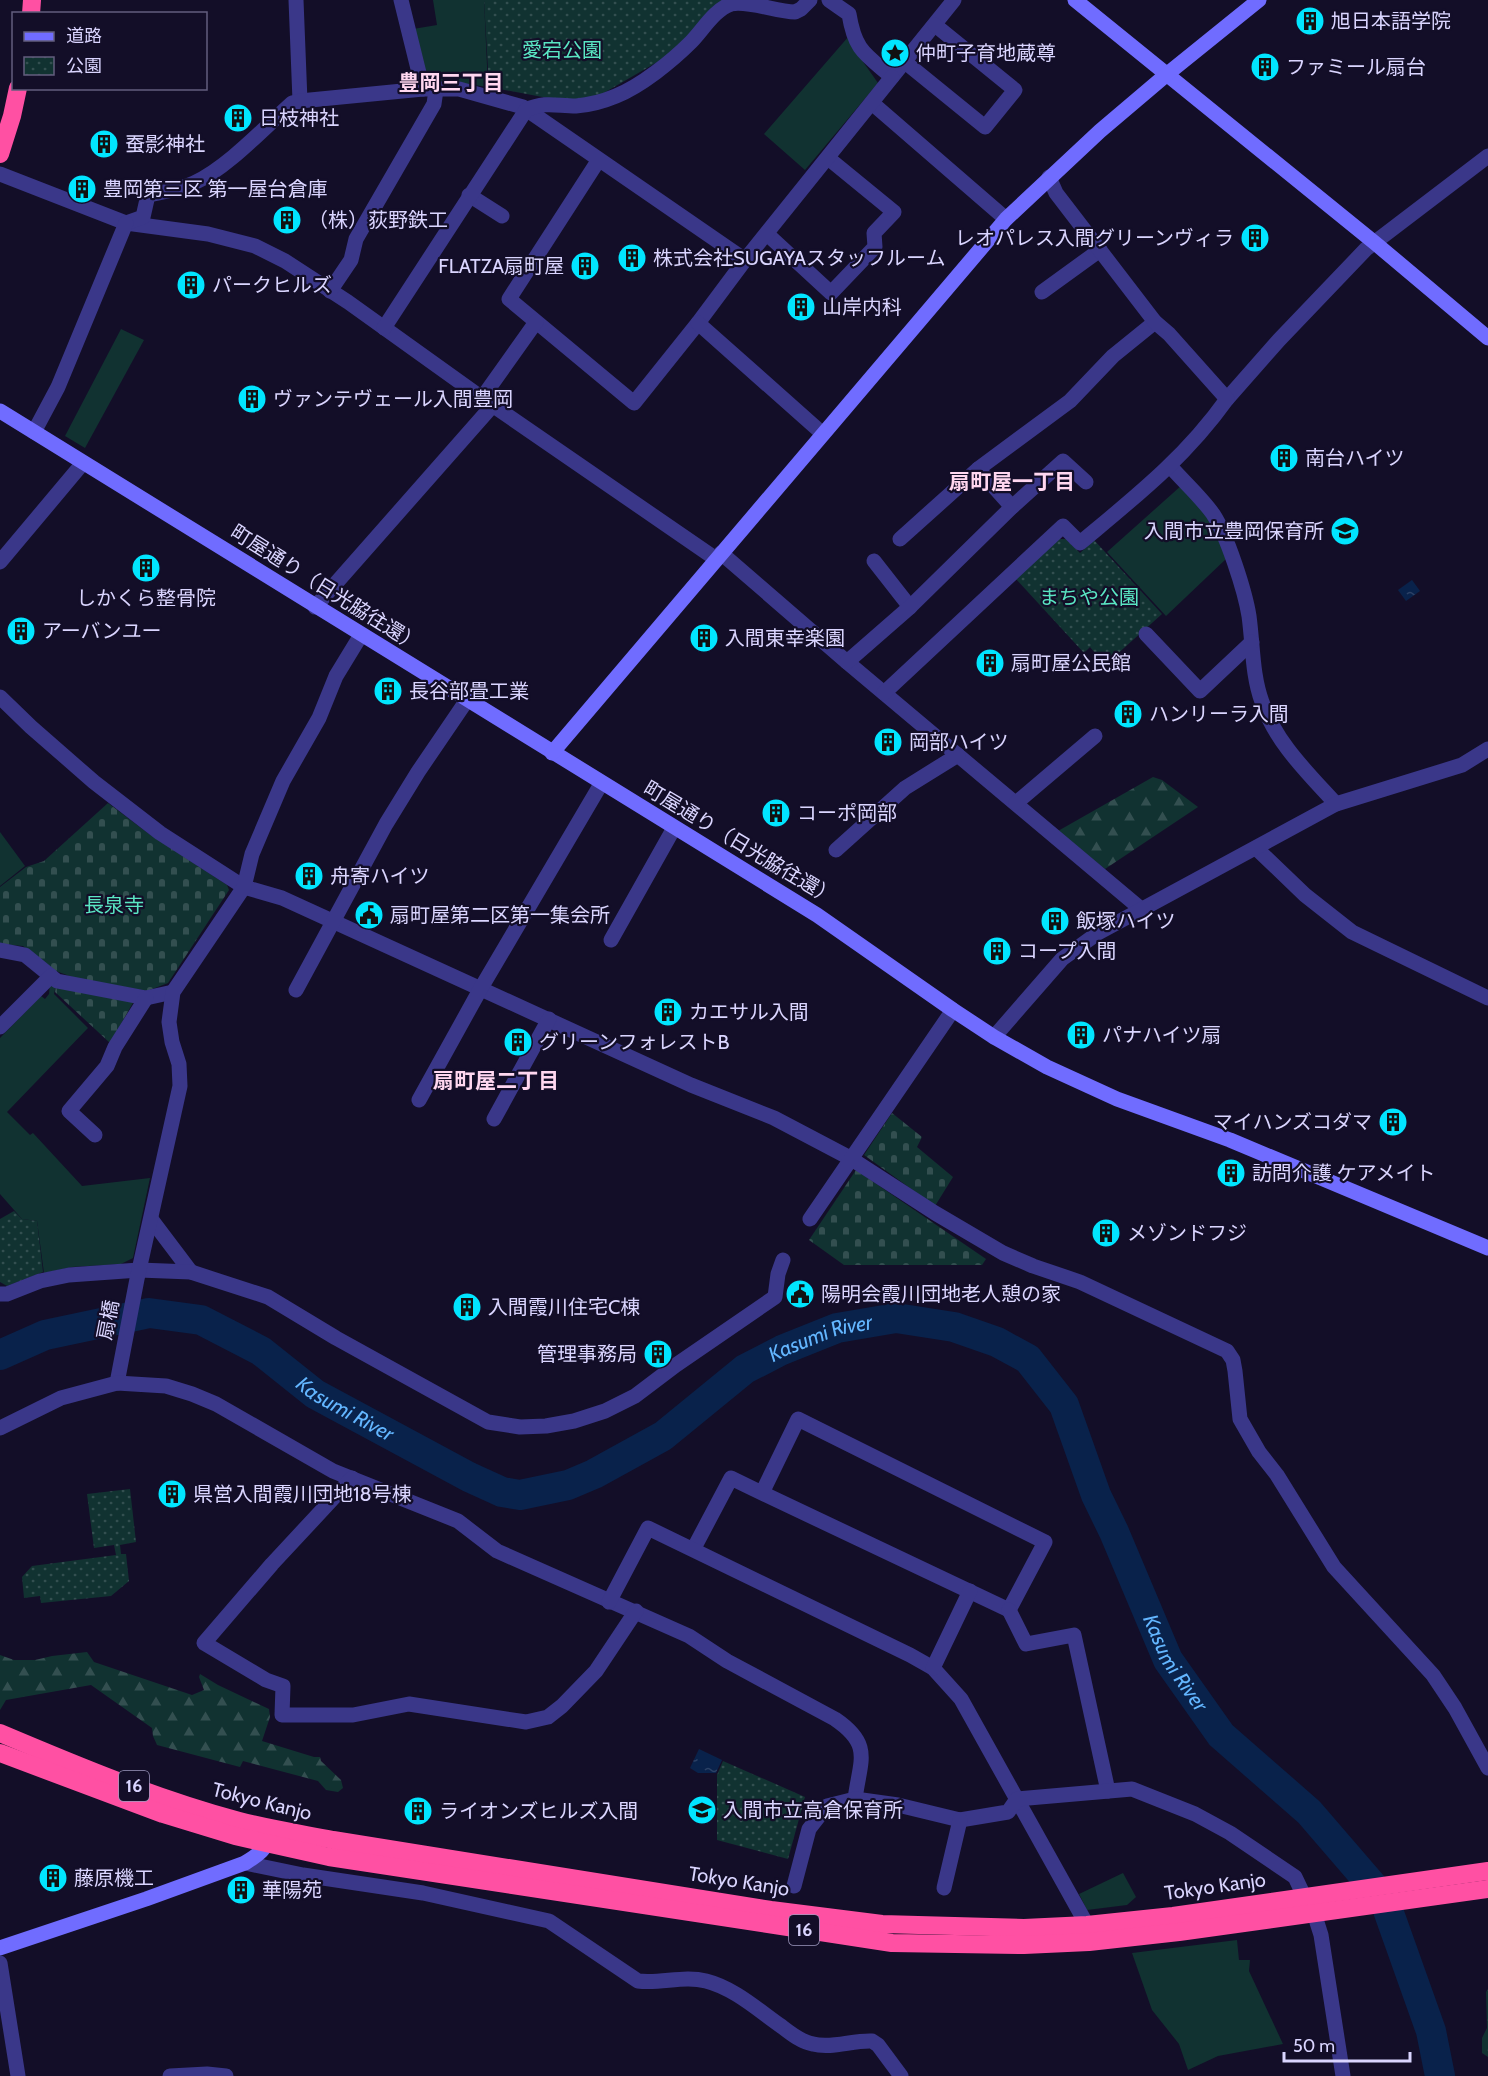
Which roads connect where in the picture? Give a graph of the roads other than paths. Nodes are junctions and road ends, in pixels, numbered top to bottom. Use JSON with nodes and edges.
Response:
{"nodes":[{"id":1,"x":296,"y":0,"type":"edge"},
{"id":2,"x":401,"y":0,"type":"edge"},
{"id":3,"x":810,"y":0,"type":"edge"},
{"id":4,"x":829,"y":0,"type":"edge"},
{"id":5,"x":954,"y":0,"type":"edge"},
{"id":6,"x":1075,"y":0,"type":"edge"},
{"id":7,"x":1258,"y":0,"type":"edge"},
{"id":8,"x":935,"y":25,"type":"junction"},
{"id":9,"x":905,"y":62,"type":"junction"},
{"id":10,"x":1166,"y":75,"type":"junction"},
{"id":11,"x":892,"y":77,"type":"junction"},
{"id":12,"x":429,"y":89,"type":"junction"},
{"id":13,"x":17,"y":90,"type":"edge"},
{"id":14,"x":300,"y":101,"type":"junction"},
{"id":15,"x":872,"y":103,"type":"junction"},
{"id":16,"x":526,"y":110,"type":"junction"},
{"id":17,"x":6,"y":113,"type":"edge"},
{"id":18,"x":0,"y":154,"type":"edge"},
{"id":19,"x":1488,"y":156,"type":"edge"},
{"id":20,"x":828,"y":158,"type":"junction"},
{"id":21,"x":598,"y":161,"type":"junction"},
{"id":22,"x":0,"y":174,"type":"edge"},
{"id":23,"x":1048,"y":177,"type":"junction"},
{"id":24,"x":469,"y":195,"type":"junction"},
{"id":25,"x":502,"y":216,"type":"dead end"},
{"id":26,"x":1006,"y":219,"type":"junction"},
{"id":27,"x":126,"y":223,"type":"junction"},
{"id":28,"x":767,"y":234,"type":"junction"},
{"id":29,"x":1375,"y":243,"type":"junction"},
{"id":30,"x":1100,"y":250,"type":"junction"},
{"id":31,"x":745,"y":260,"type":"junction"},
{"id":32,"x":330,"y":291,"type":"junction"},
{"id":33,"x":1042,"y":292,"type":"dead end"},
{"id":34,"x":536,"y":322,"type":"junction"},
{"id":35,"x":1155,"y":322,"type":"junction"},
{"id":36,"x":698,"y":323,"type":"junction"},
{"id":37,"x":384,"y":328,"type":"junction"},
{"id":38,"x":1488,"y":338,"type":"edge"},
{"id":39,"x":1227,"y":399,"type":"junction"},
{"id":40,"x":487,"y":402,"type":"junction"},
{"id":41,"x":0,"y":411,"type":"edge"},
{"id":42,"x":34,"y":432,"type":"junction"},
{"id":43,"x":824,"y":434,"type":"junction"},
{"id":44,"x":83,"y":463,"type":"junction"},
{"id":45,"x":1170,"y":466,"type":"junction"},
{"id":46,"x":978,"y":468,"type":"junction"},
{"id":47,"x":1086,"y":482,"type":"dead end"},
{"id":48,"x":1012,"y":507,"type":"junction"},
{"id":49,"x":900,"y":539,"type":"dead end"},
{"id":50,"x":719,"y":556,"type":"junction"},
{"id":51,"x":874,"y":561,"type":"dead end"},
{"id":52,"x":0,"y":562,"type":"edge"},
{"id":53,"x":315,"y":607,"type":"junction"},
{"id":54,"x":910,"y":607,"type":"junction"},
{"id":55,"x":1146,"y":634,"type":"dead end"},
{"id":56,"x":361,"y":635,"type":"junction"},
{"id":57,"x":1252,"y":642,"type":"junction"},
{"id":58,"x":847,"y":662,"type":"junction"},
{"id":59,"x":884,"y":693,"type":"junction"},
{"id":60,"x":0,"y":697,"type":"edge"},
{"id":61,"x":466,"y":700,"type":"junction"},
{"id":62,"x":1095,"y":736,"type":"dead end"},
{"id":63,"x":1486,"y":752,"type":"edge"},
{"id":64,"x":552,"y":753,"type":"junction"},
{"id":65,"x":958,"y":755,"type":"junction"},
{"id":66,"x":601,"y":783,"type":"junction"},
{"id":67,"x":1016,"y":803,"type":"junction"},
{"id":68,"x":1336,"y":804,"type":"junction"},
{"id":69,"x":674,"y":828,"type":"junction"},
{"id":70,"x":1256,"y":848,"type":"junction"},
{"id":71,"x":836,"y":850,"type":"dead end"},
{"id":72,"x":244,"y":886,"type":"junction"},
{"id":73,"x":1141,"y":909,"type":"junction"},
{"id":74,"x":333,"y":921,"type":"junction"},
{"id":75,"x":611,"y":940,"type":"dead end"},
{"id":76,"x":0,"y":950,"type":"edge"},
{"id":77,"x":51,"y":976,"type":"junction"},
{"id":78,"x":481,"y":988,"type":"junction"},
{"id":79,"x":296,"y":990,"type":"dead end"},
{"id":80,"x":172,"y":992,"type":"junction"},
{"id":81,"x":146,"y":998,"type":"junction"},
{"id":82,"x":1488,"y":998,"type":"edge"},
{"id":83,"x":953,"y":1010,"type":"junction"},
{"id":84,"x":549,"y":1019,"type":"junction"},
{"id":85,"x":0,"y":1027,"type":"edge"},
{"id":86,"x":994,"y":1036,"type":"junction"},
{"id":87,"x":419,"y":1100,"type":"dead end"},
{"id":88,"x":494,"y":1119,"type":"dead end"},
{"id":89,"x":95,"y":1135,"type":"dead end"},
{"id":90,"x":850,"y":1158,"type":"junction"},
{"id":91,"x":151,"y":1219,"type":"junction"},
{"id":92,"x":810,"y":1219,"type":"dead end"},
{"id":93,"x":1488,"y":1248,"type":"edge"},
{"id":94,"x":783,"y":1260,"type":"dead end"},
{"id":95,"x":190,"y":1272,"type":"junction"},
{"id":96,"x":138,"y":1275,"type":"junction"},
{"id":97,"x":0,"y":1294,"type":"edge"},
{"id":98,"x":119,"y":1376,"type":"junction"},
{"id":99,"x":0,"y":1428,"type":"edge"},
{"id":100,"x":352,"y":1478,"type":"junction"},
{"id":101,"x":762,"y":1493,"type":"junction"},
{"id":102,"x":694,"y":1548,"type":"junction"},
{"id":103,"x":970,"y":1591,"type":"junction"},
{"id":104,"x":609,"y":1602,"type":"junction"},
{"id":105,"x":1009,"y":1610,"type":"junction"},
{"id":106,"x":636,"y":1611,"type":"junction"},
{"id":107,"x":933,"y":1668,"type":"junction"},
{"id":108,"x":0,"y":1733,"type":"edge"},
{"id":109,"x":0,"y":1753,"type":"edge"},
{"id":110,"x":1488,"y":1768,"type":"edge"},
{"id":111,"x":1108,"y":1791,"type":"junction"},
{"id":112,"x":855,"y":1799,"type":"junction"},
{"id":113,"x":1017,"y":1799,"type":"junction"},
{"id":114,"x":960,"y":1820,"type":"junction"},
{"id":115,"x":270,"y":1836,"type":"junction"},
{"id":116,"x":245,"y":1863,"type":"junction"},
{"id":117,"x":1488,"y":1871,"type":"edge"},
{"id":118,"x":794,"y":1886,"type":"dead end"},
{"id":119,"x":944,"y":1888,"type":"dead end"},
{"id":120,"x":1427,"y":1888,"type":"junction"},
{"id":121,"x":1488,"y":1889,"type":"edge"},
{"id":122,"x":1304,"y":1896,"type":"junction"},
{"id":123,"x":1340,"y":1900,"type":"junction"},
{"id":124,"x":1314,"y":1913,"type":"junction"},
{"id":125,"x":1087,"y":1925,"type":"junction"},
{"id":126,"x":0,"y":1948,"type":"edge"},
{"id":127,"x":0,"y":1963,"type":"edge"},
{"id":128,"x":18,"y":2076,"type":"edge"},
{"id":129,"x":170,"y":2076,"type":"edge"},
{"id":130,"x":226,"y":2076,"type":"edge"},
{"id":131,"x":901,"y":2076,"type":"edge"},
{"id":132,"x":1343,"y":2076,"type":"edge"}],
"edges":[{"from":1,"to":14,"type":"street"},
{"from":2,"to":12,"type":"street"},
{"from":3,"to":16,"type":"street"},
{"from":4,"to":11,"type":"street"},
{"from":5,"to":8,"type":"street"},
{"from":6,"to":10,"type":"street"},
{"from":7,"to":10,"type":"street"},
{"from":8,"to":9,"type":"street"},
{"from":8,"to":9,"type":"street"},
{"from":9,"to":11,"type":"street"},
{"from":10,"to":23,"type":"street"},
{"from":10,"to":29,"type":"street"},
{"from":11,"to":15,"type":"street"},
{"from":12,"to":14,"type":"street"},
{"from":12,"to":16,"type":"street"},
{"from":12,"to":32,"type":"street"},
{"from":13,"to":17,"type":"highway"},
{"from":14,"to":27,"type":"street"},
{"from":15,"to":20,"type":"street"},
{"from":15,"to":26,"type":"street"},
{"from":16,"to":21,"type":"street"},
{"from":16,"to":24,"type":"street"},
{"from":17,"to":18,"type":"highway"},
{"from":19,"to":29,"type":"street"},
{"from":20,"to":28,"type":"street"},
{"from":20,"to":28,"type":"street"},
{"from":21,"to":31,"type":"street"},
{"from":21,"to":34,"type":"street"},
{"from":22,"to":27,"type":"street"},
{"from":23,"to":26,"type":"street"},
{"from":23,"to":30,"type":"street"},
{"from":24,"to":25,"type":"street"},
{"from":24,"to":37,"type":"street"},
{"from":26,"to":43,"type":"street"},
{"from":27,"to":32,"type":"street"},
{"from":27,"to":42,"type":"street"},
{"from":28,"to":31,"type":"street"},
{"from":29,"to":38,"type":"street"},
{"from":29,"to":39,"type":"street"},
{"from":30,"to":33,"type":"street"},
{"from":30,"to":35,"type":"street"},
{"from":31,"to":36,"type":"street"},
{"from":32,"to":37,"type":"street"},
{"from":34,"to":36,"type":"street"},
{"from":34,"to":40,"type":"street"},
{"from":35,"to":39,"type":"street"},
{"from":35,"to":46,"type":"street"},
{"from":36,"to":43,"type":"street"},
{"from":37,"to":40,"type":"street"},
{"from":39,"to":45,"type":"street"},
{"from":40,"to":50,"type":"street"},
{"from":40,"to":53,"type":"street"},
{"from":41,"to":42,"type":"street","name":"町屋通り（日光脇往還）"},
{"from":42,"to":44,"type":"street","name":"町屋通り（日光脇往還）"},
{"from":43,"to":50,"type":"street"},
{"from":44,"to":52,"type":"street"},
{"from":44,"to":53,"type":"street","name":"町屋通り（日光脇往還）"},
{"from":45,"to":57,"type":"street"},
{"from":45,"to":59,"type":"street"},
{"from":46,"to":48,"type":"street"},
{"from":46,"to":49,"type":"street"},
{"from":47,"to":48,"type":"street"},
{"from":48,"to":54,"type":"street"},
{"from":50,"to":58,"type":"street"},
{"from":50,"to":64,"type":"street"},
{"from":51,"to":54,"type":"street"},
{"from":53,"to":56,"type":"street","name":"町屋通り（日光脇往還）"},
{"from":54,"to":58,"type":"street"},
{"from":55,"to":57,"type":"street"},
{"from":56,"to":61,"type":"street","name":"町屋通り（日光脇往還）"},
{"from":56,"to":72,"type":"street"},
{"from":57,"to":68,"type":"street"},
{"from":58,"to":59,"type":"street"},
{"from":59,"to":65,"type":"street"},
{"from":60,"to":72,"type":"street"},
{"from":61,"to":64,"type":"street","name":"町屋通り（日光脇往還）"},
{"from":61,"to":74,"type":"street"},
{"from":62,"to":67,"type":"street"},
{"from":63,"to":68,"type":"street"},
{"from":64,"to":66,"type":"street","name":"町屋通り（日光脇往還）"},
{"from":65,"to":67,"type":"street"},
{"from":65,"to":71,"type":"street"},
{"from":66,"to":69,"type":"street","name":"町屋通り（日光脇往還）"},
{"from":66,"to":78,"type":"street"},
{"from":67,"to":73,"type":"street"},
{"from":68,"to":70,"type":"street"},
{"from":69,"to":75,"type":"street"},
{"from":69,"to":83,"type":"street","name":"町屋通り（日光脇往還）"},
{"from":70,"to":73,"type":"street"},
{"from":70,"to":82,"type":"street"},
{"from":72,"to":74,"type":"street"},
{"from":72,"to":80,"type":"street"},
{"from":73,"to":86,"type":"street"},
{"from":74,"to":78,"type":"street"},
{"from":74,"to":79,"type":"street"},
{"from":76,"to":77,"type":"street"},
{"from":77,"to":81,"type":"street"},
{"from":77,"to":85,"type":"street"},
{"from":78,"to":84,"type":"street"},
{"from":78,"to":87,"type":"street"},
{"from":80,"to":81,"type":"street"},
{"from":80,"to":91,"type":"street","name":"扇橋"},
{"from":81,"to":89,"type":"street"},
{"from":83,"to":86,"type":"street","name":"町屋通り（日光脇往還）"},
{"from":83,"to":90,"type":"street"},
{"from":84,"to":88,"type":"street"},
{"from":84,"to":90,"type":"street"},
{"from":86,"to":93,"type":"street","name":"町屋通り（日光脇往還）"},
{"from":90,"to":92,"type":"street"},
{"from":90,"to":110,"type":"street"},
{"from":91,"to":95,"type":"street"},
{"from":91,"to":96,"type":"street","name":"扇橋"},
{"from":94,"to":95,"type":"street"},
{"from":95,"to":96,"type":"street"},
{"from":96,"to":97,"type":"street"},
{"from":96,"to":98,"type":"street","name":"扇橋"},
{"from":98,"to":99,"type":"street"},
{"from":98,"to":100,"type":"street"},
{"from":100,"to":104,"type":"street"},
{"from":100,"to":106,"type":"street"},
{"from":101,"to":102,"type":"street"},
{"from":101,"to":103,"type":"street"},
{"from":101,"to":105,"type":"street"},
{"from":102,"to":104,"type":"street"},
{"from":102,"to":107,"type":"street"},
{"from":103,"to":105,"type":"street"},
{"from":103,"to":107,"type":"street"},
{"from":104,"to":106,"type":"street"},
{"from":105,"to":111,"type":"street"},
{"from":106,"to":112,"type":"street"},
{"from":107,"to":113,"type":"street"},
{"from":108,"to":115,"type":"highway","name":"Tokyo Kanjo","number":"16"},
{"from":109,"to":115,"type":"highway","name":"Tokyo Kanjo","number":"16"},
{"from":111,"to":113,"type":"street"},
{"from":111,"to":122,"type":"street"},
{"from":112,"to":114,"type":"street"},
{"from":112,"to":118,"type":"street"},
{"from":113,"to":114,"type":"street"},
{"from":113,"to":125,"type":"street"},
{"from":114,"to":119,"type":"street"},
{"from":115,"to":116,"type":"street"},
{"from":115,"to":124,"type":"highway","name":"Tokyo Kanjo","number":"16"},
{"from":115,"to":125,"type":"highway","name":"Tokyo Kanjo","number":"16"},
{"from":116,"to":126,"type":"street"},
{"from":116,"to":131,"type":"street"},
{"from":117,"to":120,"type":"highway","name":"Tokyo Kanjo","number":"16"},
{"from":120,"to":121,"type":"highway","name":"Tokyo Kanjo","number":"16"},
{"from":120,"to":123,"type":"highway","name":"Tokyo Kanjo","number":"16"},
{"from":122,"to":123,"type":"highway","name":"Tokyo Kanjo","number":"16"},
{"from":122,"to":125,"type":"highway","name":"Tokyo Kanjo","number":"16"},
{"from":123,"to":124,"type":"highway","name":"Tokyo Kanjo","number":"16"},
{"from":124,"to":132,"type":"street"},
{"from":127,"to":128,"type":"street"},
{"from":129,"to":130,"type":"street"}]}
